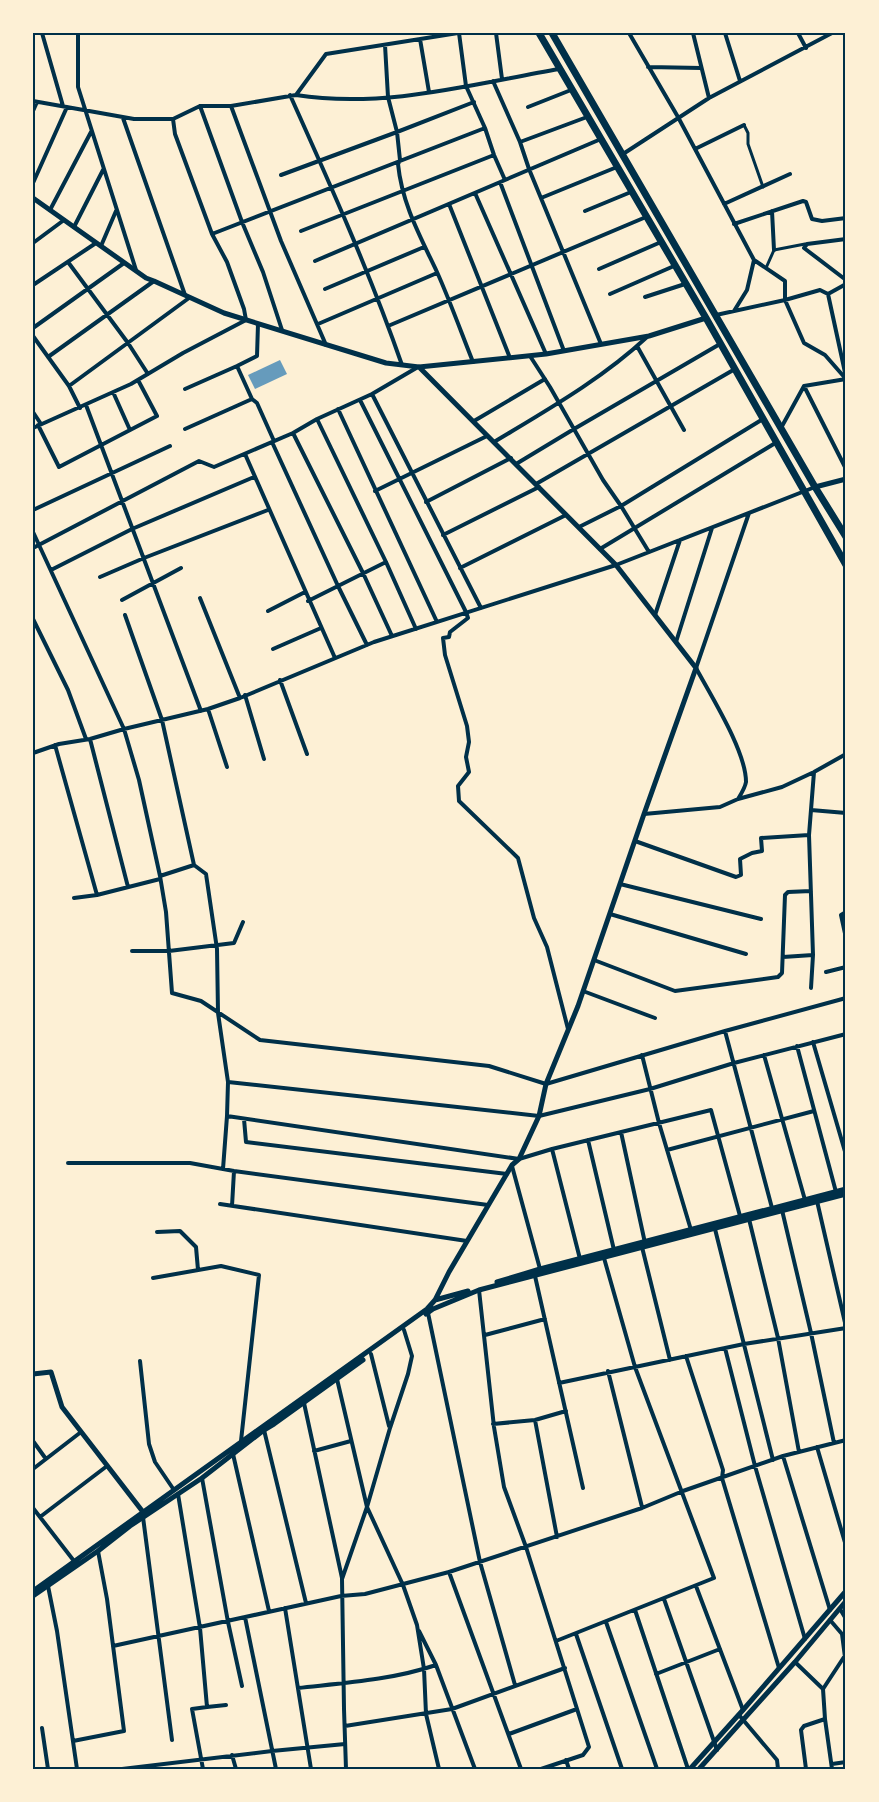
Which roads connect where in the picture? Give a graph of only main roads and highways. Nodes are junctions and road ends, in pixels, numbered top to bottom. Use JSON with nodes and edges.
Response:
{"nodes":[{"id":1,"x":539,"y":33,"type":"edge"},
{"id":2,"x":552,"y":33,"type":"edge"},
{"id":3,"x":846,"y":537,"type":"edge"},
{"id":4,"x":846,"y":565,"type":"edge"}],
"edges":[{"from":1,"to":4,"type":"main road"},
{"from":2,"to":3,"type":"main road"}]}
